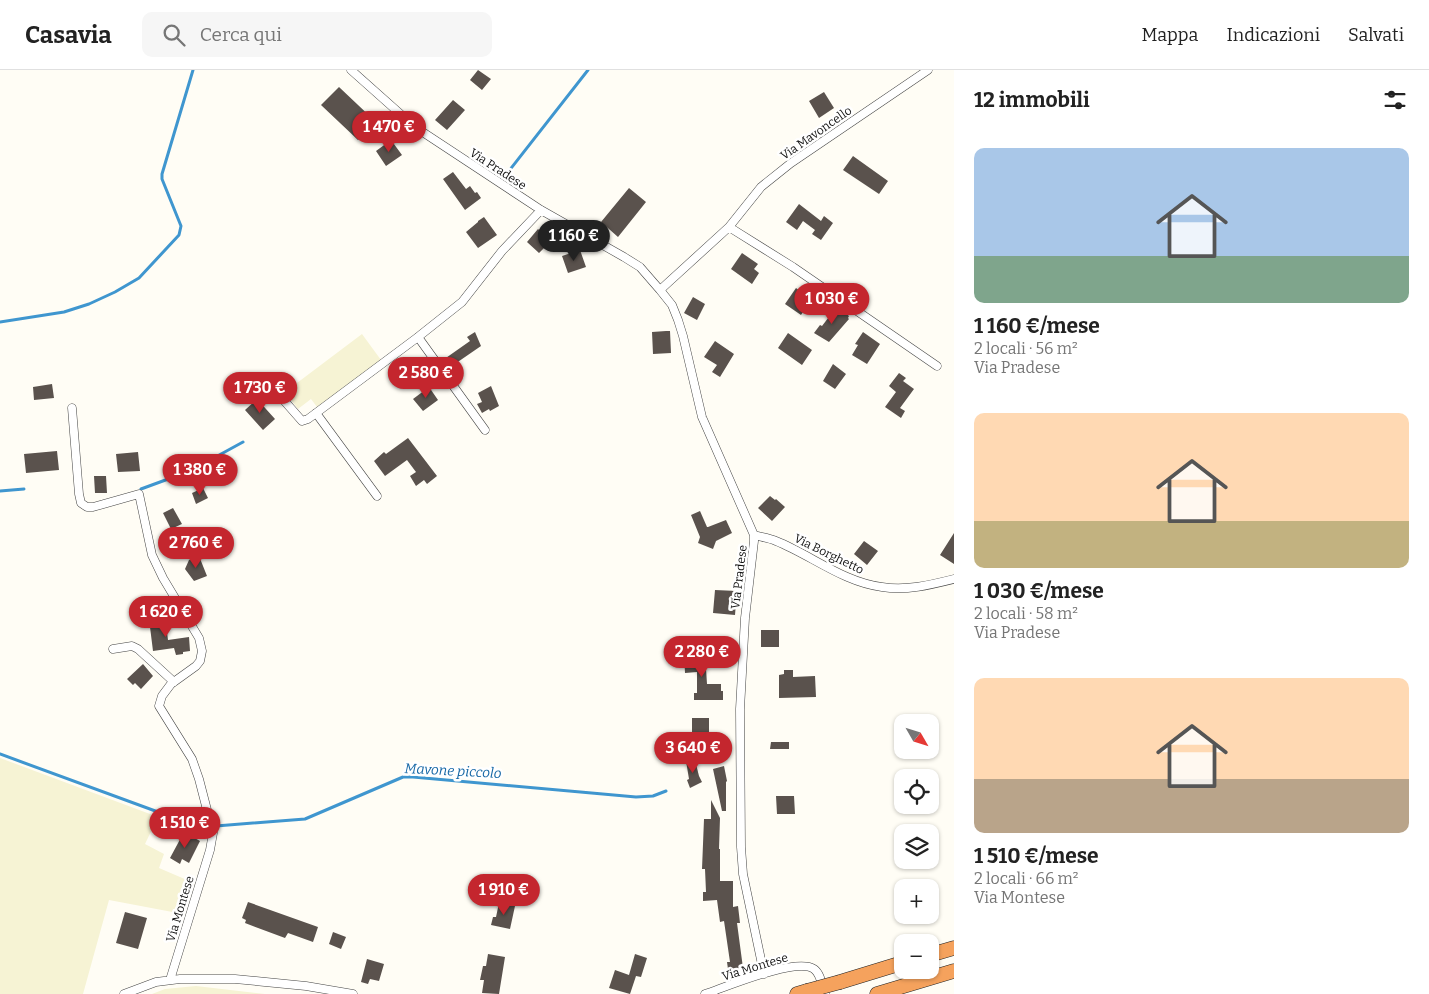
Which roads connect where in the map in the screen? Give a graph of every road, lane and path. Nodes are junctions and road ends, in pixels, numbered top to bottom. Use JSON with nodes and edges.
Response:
{"nodes":[{"id":1,"x":351,"y":70,"type":"edge"},
{"id":2,"x":928,"y":70,"type":"edge"},
{"id":3,"x":541,"y":210,"type":"junction"},
{"id":4,"x":729,"y":227,"type":"junction"},
{"id":5,"x":660,"y":290,"type":"junction"},
{"id":6,"x":418,"y":337,"type":"junction"},
{"id":7,"x":937,"y":366,"type":"dead end"},
{"id":8,"x":272,"y":388,"type":"dead end"},
{"id":9,"x":72,"y":408,"type":"dead end"},
{"id":10,"x":316,"y":413,"type":"junction"},
{"id":11,"x":485,"y":430,"type":"dead end"},
{"id":12,"x":378,"y":496,"type":"dead end"},
{"id":13,"x":754,"y":535,"type":"junction"},
{"id":14,"x":954,"y":579,"type":"edge"},
{"id":15,"x":113,"y":649,"type":"dead end"},
{"id":16,"x":174,"y":682,"type":"junction"},
{"id":17,"x":954,"y":948,"type":"edge"},
{"id":18,"x":939,"y":952,"type":"edge"},
{"id":19,"x":894,"y":965,"type":"edge"},
{"id":20,"x":954,"y":971,"type":"edge"},
{"id":21,"x":764,"y":974,"type":"junction"},
{"id":22,"x":170,"y":980,"type":"junction"},
{"id":23,"x":802,"y":992,"type":"edge"},
{"id":24,"x":124,"y":994,"type":"edge"},
{"id":25,"x":354,"y":994,"type":"edge"},
{"id":26,"x":705,"y":994,"type":"edge"},
{"id":27,"x":825,"y":994,"type":"edge"},
{"id":28,"x":877,"y":994,"type":"edge"}],
"edges":[{"from":1,"to":3,"type":"street","name":"Via Pradese"},
{"from":2,"to":4,"type":"street","name":"Via Mavoncello"},
{"from":3,"to":5,"type":"street","name":"Via Pradese"},
{"from":3,"to":6,"type":"street"},
{"from":4,"to":5,"type":"street"},
{"from":4,"to":7,"type":"street"},
{"from":5,"to":13,"type":"street","name":"Via Pradese"},
{"from":6,"to":10,"type":"street"},
{"from":6,"to":11,"type":"street"},
{"from":8,"to":10,"type":"street"},
{"from":9,"to":16,"type":"street","name":"Via Montese"},
{"from":10,"to":12,"type":"street"},
{"from":13,"to":14,"type":"street","name":"Via Borghetto"},
{"from":13,"to":21,"type":"street","name":"Via Pradese"},
{"from":15,"to":16,"type":"street"},
{"from":16,"to":22,"type":"street","name":"Via Montese"},
{"from":17,"to":18,"type":"highway"},
{"from":19,"to":23,"type":"highway","bridge":true},
{"from":20,"to":28,"type":"highway"},
{"from":21,"to":26,"type":"street","name":"Via Montese"},
{"from":21,"to":27,"type":"street","name":"Via Montese"},
{"from":22,"to":24,"type":"street"},
{"from":22,"to":25,"type":"street"}]}
